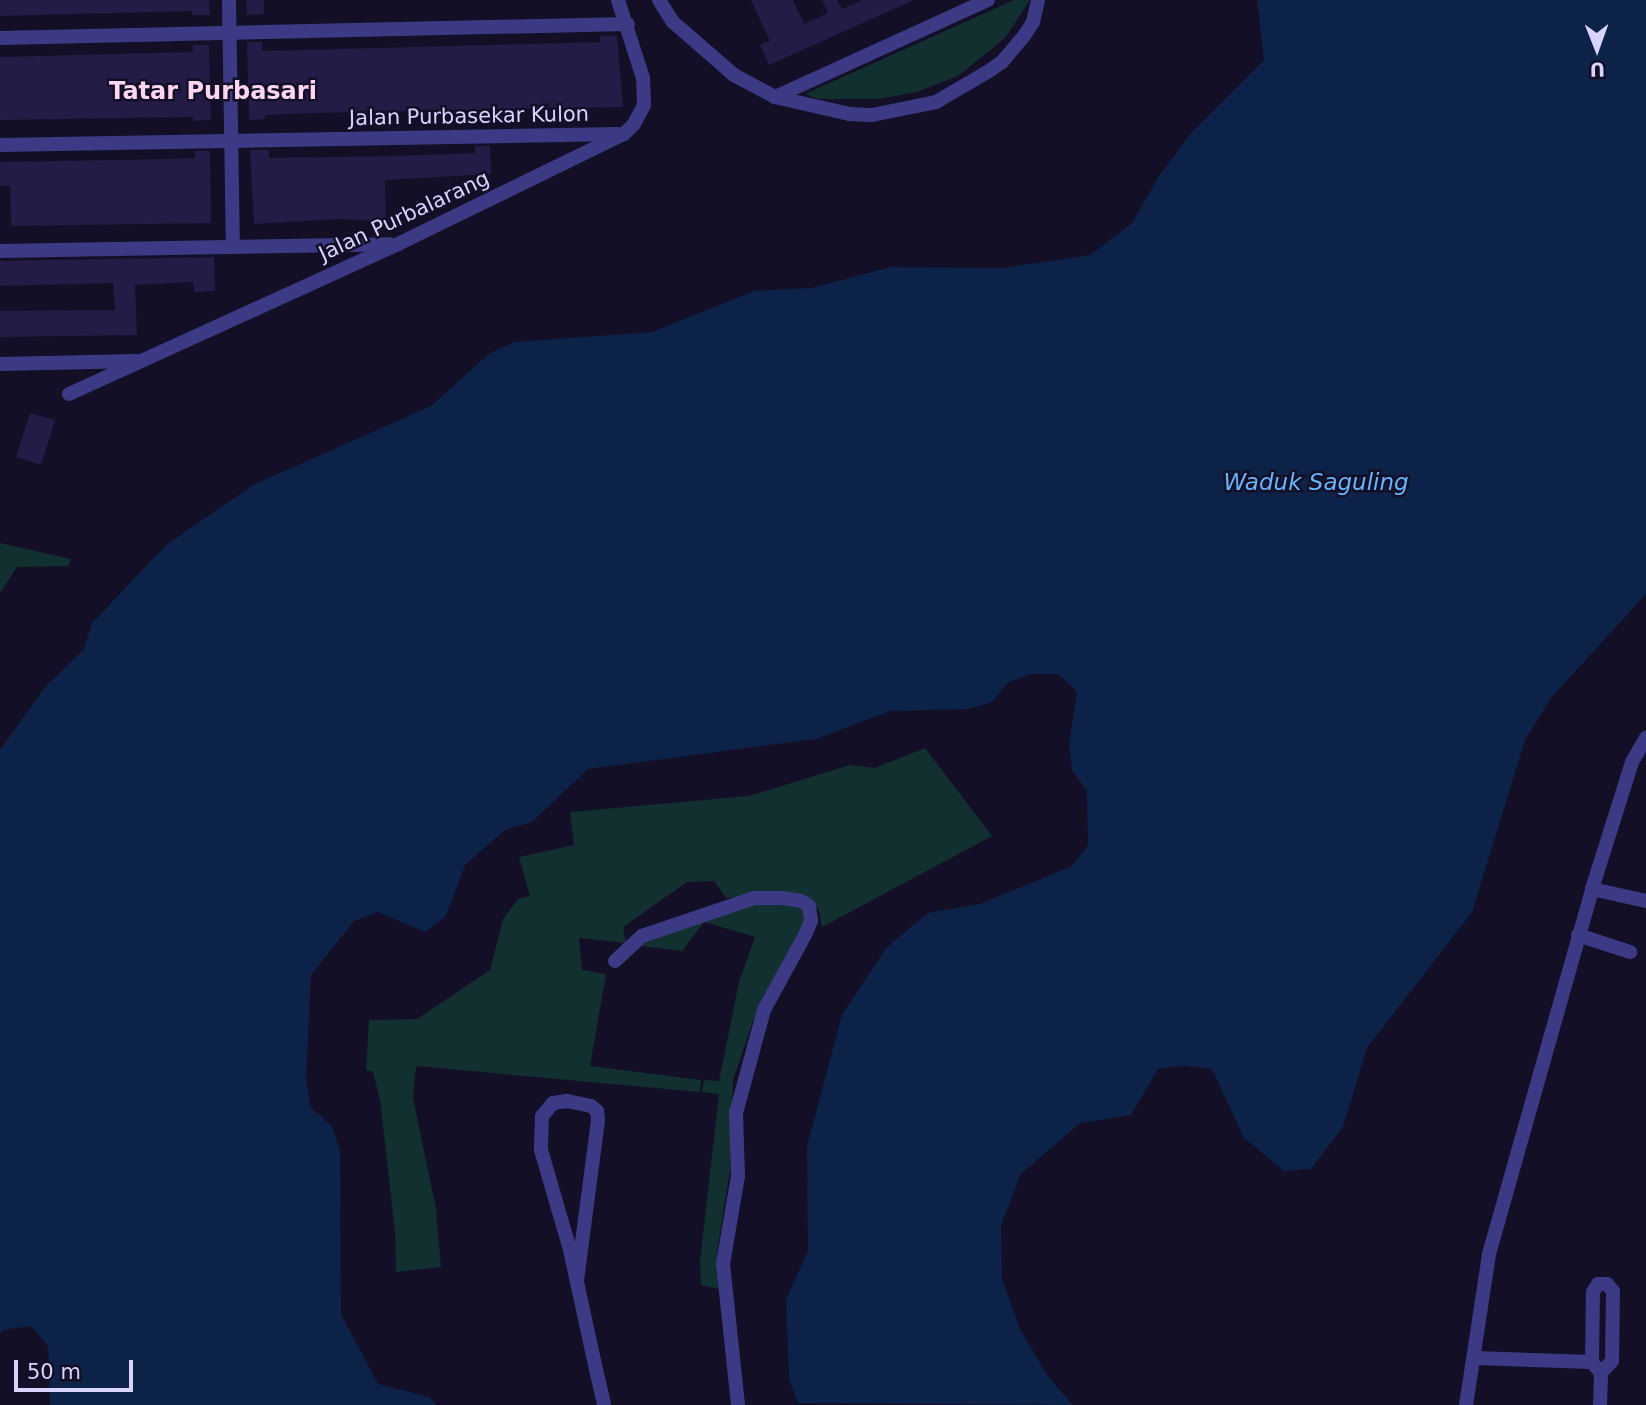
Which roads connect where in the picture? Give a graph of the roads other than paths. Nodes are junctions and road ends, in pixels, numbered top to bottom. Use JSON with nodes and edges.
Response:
{"nodes":[{"id":1,"x":229,"y":0,"type":"edge"},
{"id":2,"x":618,"y":0,"type":"edge"},
{"id":3,"x":659,"y":0,"type":"edge"},
{"id":4,"x":988,"y":0,"type":"edge"},
{"id":5,"x":1038,"y":0,"type":"edge"},
{"id":6,"x":628,"y":24,"type":"junction"},
{"id":7,"x":230,"y":33,"type":"junction"},
{"id":8,"x":0,"y":38,"type":"edge"},
{"id":9,"x":775,"y":97,"type":"junction"},
{"id":10,"x":624,"y":134,"type":"junction"},
{"id":11,"x":232,"y":141,"type":"junction"},
{"id":12,"x":0,"y":145,"type":"edge"},
{"id":13,"x":398,"y":244,"type":"junction"},
{"id":14,"x":233,"y":247,"type":"junction"},
{"id":15,"x":0,"y":251,"type":"edge"},
{"id":16,"x":141,"y":361,"type":"junction"},
{"id":17,"x":0,"y":364,"type":"edge"},
{"id":18,"x":69,"y":394,"type":"dead end"},
{"id":19,"x":1646,"y":738,"type":"edge"},
{"id":20,"x":1592,"y":889,"type":"junction"},
{"id":21,"x":1646,"y":901,"type":"edge"},
{"id":22,"x":1578,"y":935,"type":"junction"},
{"id":23,"x":1630,"y":952,"type":"dead end"},
{"id":24,"x":615,"y":961,"type":"dead end"},
{"id":25,"x":577,"y":1280,"type":"junction"},
{"id":26,"x":1475,"y":1357,"type":"junction"},
{"id":27,"x":1596,"y":1367,"type":"junction"},
{"id":28,"x":604,"y":1405,"type":"edge"},
{"id":29,"x":738,"y":1405,"type":"edge"},
{"id":30,"x":1466,"y":1405,"type":"edge"},
{"id":31,"x":1601,"y":1405,"type":"edge"}],
"edges":[{"from":1,"to":7,"type":"street"},
{"from":2,"to":6,"type":"street","name":"Jalan Purbalarang"},
{"from":3,"to":9,"type":"street"},
{"from":4,"to":9,"type":"street"},
{"from":5,"to":9,"type":"street"},
{"from":6,"to":7,"type":"street"},
{"from":6,"to":10,"type":"street","name":"Jalan Purbalarang"},
{"from":7,"to":8,"type":"street"},
{"from":7,"to":11,"type":"street"},
{"from":10,"to":11,"type":"street","name":"Jalan Purbasekar Kulon"},
{"from":10,"to":13,"type":"street","name":"Jalan Purbalarang"},
{"from":11,"to":12,"type":"street","name":"Jalan Purbasekar Kulon"},
{"from":11,"to":14,"type":"street"},
{"from":13,"to":14,"type":"street"},
{"from":13,"to":16,"type":"street","name":"Jalan Purbalarang"},
{"from":14,"to":15,"type":"street"},
{"from":16,"to":17,"type":"street"},
{"from":16,"to":18,"type":"street","name":"Jalan Purbalarang"},
{"from":19,"to":20,"type":"street"},
{"from":20,"to":21,"type":"street"},
{"from":20,"to":22,"type":"street"},
{"from":22,"to":23,"type":"street"},
{"from":22,"to":26,"type":"street"},
{"from":24,"to":29,"type":"street"},
{"from":25,"to":25,"type":"street"},
{"from":25,"to":28,"type":"street"},
{"from":26,"to":27,"type":"street"},
{"from":26,"to":30,"type":"street"},
{"from":27,"to":27,"type":"street"},
{"from":27,"to":31,"type":"street"}]}
